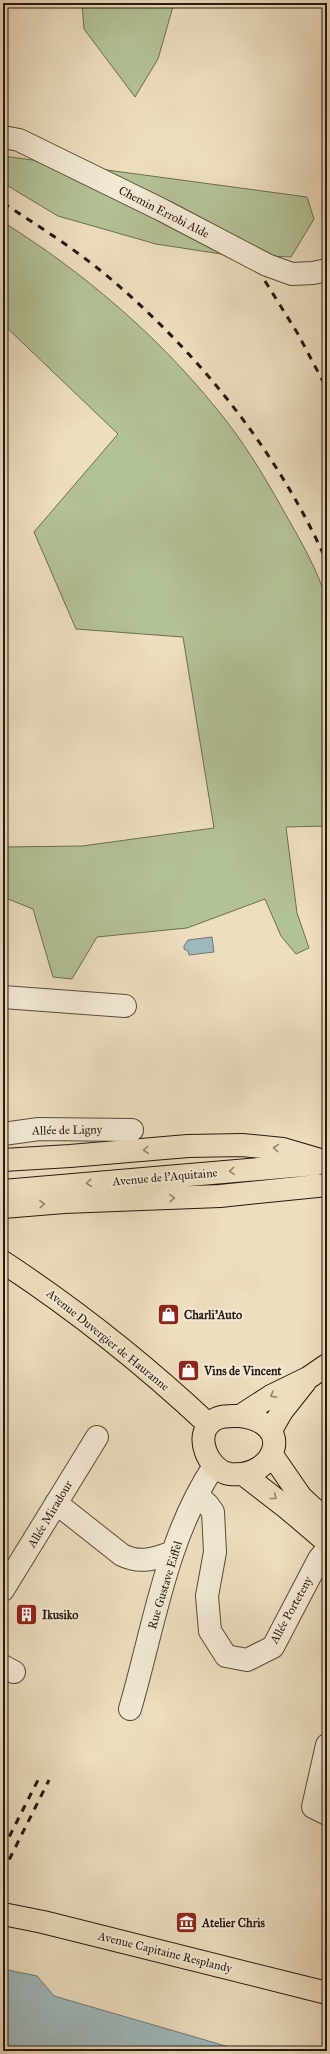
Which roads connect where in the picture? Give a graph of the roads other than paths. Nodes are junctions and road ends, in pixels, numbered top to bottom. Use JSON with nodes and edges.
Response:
{"nodes":[{"id":1,"x":3,"y":137,"type":"edge"},
{"id":2,"x":327,"y":270,"type":"edge"},
{"id":3,"x":3,"y":998,"type":"edge"},
{"id":4,"x":125,"y":1006,"type":"dead end"},
{"id":5,"x":132,"y":1130,"type":"dead end"},
{"id":6,"x":3,"y":1134,"type":"edge"},
{"id":7,"x":3,"y":1160,"type":"edge"},
{"id":8,"x":327,"y":1162,"type":"edge"},
{"id":9,"x":324,"y":1185,"type":"edge"},
{"id":10,"x":3,"y":1191,"type":"edge"},
{"id":11,"x":3,"y":1207,"type":"edge"},
{"id":12,"x":3,"y":1262,"type":"edge"},
{"id":13,"x":327,"y":1365,"type":"edge"},
{"id":14,"x":308,"y":1378,"type":"junction"},
{"id":15,"x":240,"y":1416,"type":"junction"},
{"id":16,"x":208,"y":1424,"type":"junction"},
{"id":17,"x":271,"y":1430,"type":"junction"},
{"id":18,"x":97,"y":1437,"type":"dead end"},
{"id":19,"x":272,"y":1455,"type":"junction"},
{"id":20,"x":214,"y":1466,"type":"junction"},
{"id":21,"x":243,"y":1474,"type":"junction"},
{"id":22,"x":197,"y":1495,"type":"junction"},
{"id":23,"x":56,"y":1503,"type":"junction"},
{"id":24,"x":327,"y":1521,"type":"edge"},
{"id":25,"x":327,"y":1542,"type":"edge"},
{"id":26,"x":327,"y":1549,"type":"edge"},
{"id":27,"x":173,"y":1552,"type":"junction"},
{"id":28,"x":3,"y":1590,"type":"edge"},
{"id":29,"x":130,"y":1709,"type":"dead end"},
{"id":30,"x":327,"y":1745,"type":"edge"},
{"id":31,"x":327,"y":1814,"type":"edge"},
{"id":32,"x":3,"y":1914,"type":"edge"},
{"id":33,"x":327,"y":1993,"type":"edge"}],
"edges":[{"from":1,"to":2,"type":"street","name":"Chemin Errobi Alde"},
{"from":3,"to":4,"type":"street"},
{"from":5,"to":6,"type":"street","name":"Allée de Ligny"},
{"from":8,"to":7,"type":"main road","one_way":true},
{"from":8,"to":10,"type":"main road","name":"Avenue de l'Aquitaine","one_way":true},
{"from":11,"to":9,"type":"main road","name":"Avenue de l'Aquitaine","one_way":true},
{"from":12,"to":16,"type":"main road","name":"Avenue Duvergier de Hauranne"},
{"from":13,"to":14,"type":"main road"},
{"from":14,"to":15,"type":"main road","one_way":true},
{"from":14,"to":17,"type":"main road"},
{"from":15,"to":16,"type":"main road"},
{"from":15,"to":17,"type":"main road"},
{"from":16,"to":20,"type":"main road"},
{"from":17,"to":19,"type":"main road"},
{"from":18,"to":23,"type":"street","name":"Allée Miradour"},
{"from":19,"to":21,"type":"main road"},
{"from":19,"to":24,"type":"main road"},
{"from":20,"to":21,"type":"main road"},
{"from":20,"to":22,"type":"street","name":"Rue Gustave Eiffel"},
{"from":21,"to":25,"type":"main road","one_way":true},
{"from":22,"to":26,"type":"street","name":"Allée Porteteny"},
{"from":22,"to":27,"type":"street","name":"Rue Gustave Eiffel"},
{"from":23,"to":27,"type":"street"},
{"from":23,"to":28,"type":"street","name":"Allée Miradour"},
{"from":27,"to":29,"type":"street","name":"Rue Gustave Eiffel"},
{"from":30,"to":31,"type":"street"},
{"from":32,"to":33,"type":"main road","name":"Avenue Capitaine Resplandy"}]}
